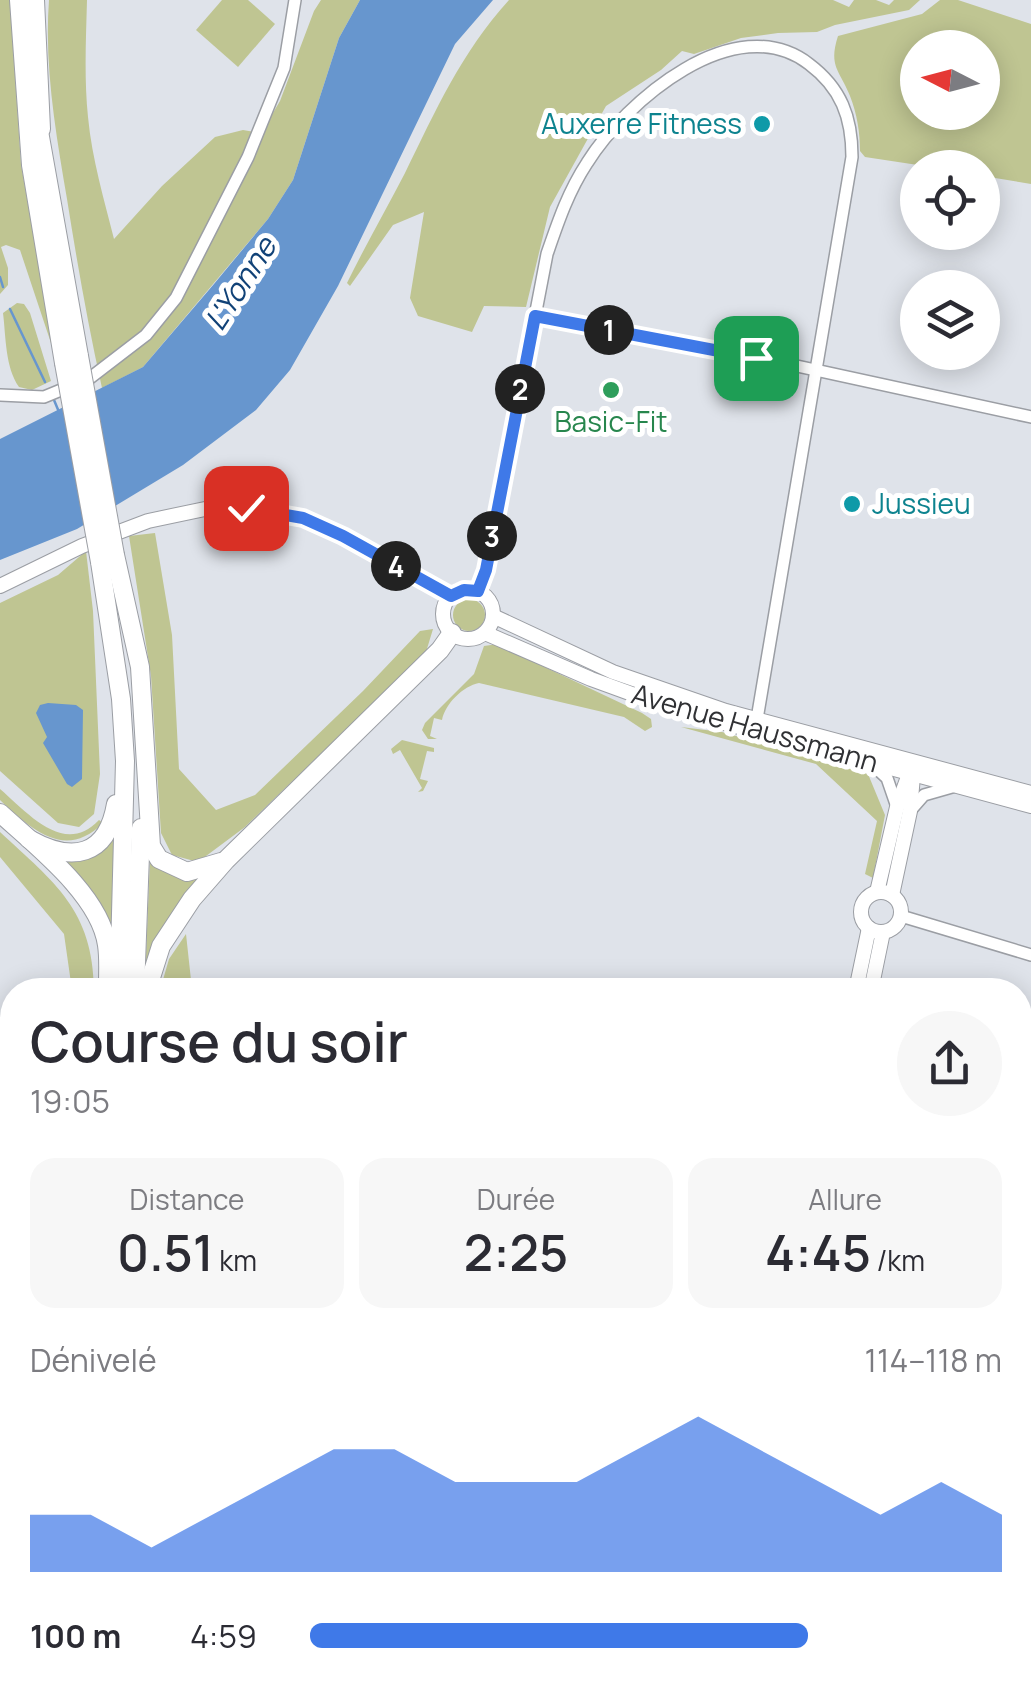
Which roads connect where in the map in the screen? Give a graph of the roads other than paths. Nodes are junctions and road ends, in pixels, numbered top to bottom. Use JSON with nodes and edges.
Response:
{"nodes":[{"id":1,"x":18,"y":0,"type":"edge"},
{"id":2,"x":32,"y":0,"type":"edge"},
{"id":3,"x":295,"y":0,"type":"edge"},
{"id":4,"x":535,"y":316,"type":"junction"},
{"id":5,"x":72,"y":359,"type":"junction"},
{"id":6,"x":816,"y":370,"type":"junction"},
{"id":7,"x":0,"y":395,"type":"edge"},
{"id":8,"x":1031,"y":417,"type":"edge"},
{"id":9,"x":108,"y":558,"type":"junction"},
{"id":10,"x":0,"y":586,"type":"edge"},
{"id":11,"x":478,"y":591,"type":"junction"},
{"id":12,"x":451,"y":596,"type":"junction"},
{"id":13,"x":108,"y":607,"type":"junction"},
{"id":14,"x":493,"y":616,"type":"junction"},
{"id":15,"x":130,"y":623,"type":"junction"},
{"id":16,"x":485,"y":632,"type":"junction"},
{"id":17,"x":452,"y":633,"type":"junction"},
{"id":18,"x":757,"y":719,"type":"junction"},
{"id":19,"x":870,"y":763,"type":"junction"},
{"id":20,"x":912,"y":769,"type":"junction"},
{"id":21,"x":960,"y":786,"type":"junction"},
{"id":22,"x":1031,"y":793,"type":"edge"},
{"id":23,"x":1031,"y":806,"type":"edge"},
{"id":24,"x":903,"y":809,"type":"junction"},
{"id":25,"x":0,"y":813,"type":"edge"},
{"id":26,"x":29,"y":839,"type":"junction"},
{"id":27,"x":226,"y":860,"type":"junction"},
{"id":28,"x":884,"y":894,"type":"junction"},
{"id":29,"x":900,"y":916,"type":"junction"},
{"id":30,"x":876,"y":930,"type":"junction"},
{"id":31,"x":1031,"y":956,"type":"edge"},
{"id":32,"x":108,"y":978,"type":"edge"},
{"id":33,"x":119,"y":978,"type":"edge"},
{"id":34,"x":134,"y":978,"type":"edge"},
{"id":35,"x":150,"y":978,"type":"edge"},
{"id":36,"x":860,"y":978,"type":"edge"},
{"id":37,"x":871,"y":978,"type":"edge"}],
"edges":[{"from":1,"to":5,"type":"main road"},
{"from":2,"to":5,"type":"main road"},
{"from":3,"to":7,"type":"street"},
{"from":4,"to":6,"type":"street"},
{"from":4,"to":6,"type":"street"},
{"from":4,"to":11,"type":"street"},
{"from":5,"to":9,"type":"main road","bridge":true},
{"from":6,"to":8,"type":"street"},
{"from":6,"to":18,"type":"street"},
{"from":9,"to":13,"type":"main road"},
{"from":9,"to":15,"type":"main road"},
{"from":10,"to":12,"type":"street"},
{"from":11,"to":12,"type":"street"},
{"from":11,"to":14,"type":"street"},
{"from":12,"to":17,"type":"street"},
{"from":13,"to":26,"type":"main road"},
{"from":13,"to":33,"type":"main road"},
{"from":14,"to":16,"type":"street"},
{"from":14,"to":18,"type":"street","name":"Avenue Haussmann"},
{"from":15,"to":27,"type":"main road"},
{"from":15,"to":34,"type":"main road"},
{"from":16,"to":17,"type":"street"},
{"from":16,"to":19,"type":"street","name":"Avenue Haussmann"},
{"from":17,"to":27,"type":"main road"},
{"from":18,"to":20,"type":"street","name":"Avenue Haussmann"},
{"from":19,"to":20,"type":"street","name":"Avenue Haussmann"},
{"from":19,"to":24,"type":"street"},
{"from":20,"to":21,"type":"street","name":"Avenue Haussmann"},
{"from":20,"to":22,"type":"street","name":"Avenue Haussmann"},
{"from":20,"to":24,"type":"street"},
{"from":21,"to":23,"type":"street","name":"Avenue Haussmann"},
{"from":21,"to":24,"type":"street"},
{"from":24,"to":28,"type":"street"},
{"from":25,"to":26,"type":"main road"},
{"from":26,"to":32,"type":"main road"},
{"from":27,"to":35,"type":"main road"},
{"from":28,"to":29,"type":"street"},
{"from":28,"to":30,"type":"street"},
{"from":29,"to":30,"type":"street"},
{"from":29,"to":31,"type":"street"},
{"from":30,"to":36,"type":"street"},
{"from":30,"to":37,"type":"street"}]}
